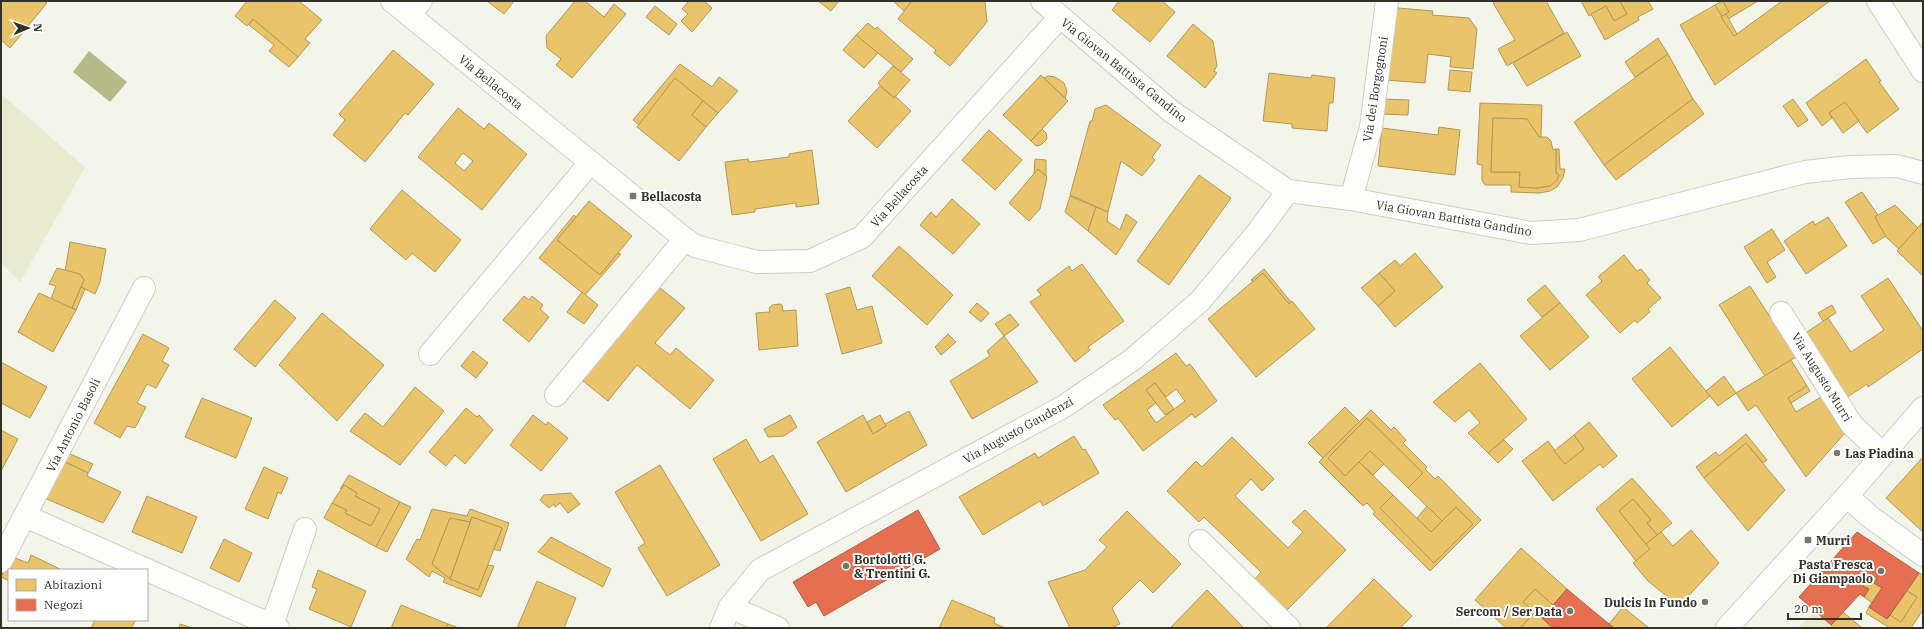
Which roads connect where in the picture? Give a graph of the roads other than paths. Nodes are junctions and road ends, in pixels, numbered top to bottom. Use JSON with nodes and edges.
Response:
{"nodes":[{"id":1,"x":392,"y":1,"type":"edge"},
{"id":2,"x":1042,"y":1,"type":"edge"},
{"id":3,"x":1387,"y":1,"type":"edge"},
{"id":4,"x":1878,"y":1,"type":"edge"},
{"id":5,"x":415,"y":8,"type":"edge"},
{"id":6,"x":1060,"y":17,"type":"junction"},
{"id":7,"x":1923,"y":71,"type":"edge"},
{"id":8,"x":590,"y":163,"type":"junction"},
{"id":9,"x":1923,"y":173,"type":"edge"},
{"id":10,"x":1288,"y":191,"type":"junction"},
{"id":11,"x":1351,"y":200,"type":"junction"},
{"id":12,"x":685,"y":239,"type":"junction"},
{"id":13,"x":144,"y":288,"type":"dead end"},
{"id":14,"x":1781,"y":313,"type":"dead end"},
{"id":15,"x":430,"y":354,"type":"dead end"},
{"id":16,"x":556,"y":395,"type":"dead end"},
{"id":17,"x":1923,"y":408,"type":"edge"},
{"id":18,"x":1883,"y":454,"type":"junction"},
{"id":19,"x":1847,"y":496,"type":"junction"},
{"id":20,"x":25,"y":516,"type":"junction"},
{"id":21,"x":305,"y":529,"type":"dead end"},
{"id":22,"x":1200,"y":541,"type":"dead end"},
{"id":23,"x":1923,"y":555,"type":"edge"},
{"id":24,"x":1,"y":560,"type":"edge"},
{"id":25,"x":145,"y":569,"type":"edge"},
{"id":26,"x":148,"y":570,"type":"edge"},
{"id":27,"x":730,"y":607,"type":"junction"},
{"id":28,"x":274,"y":627,"type":"edge"},
{"id":29,"x":720,"y":628,"type":"edge"},
{"id":30,"x":778,"y":628,"type":"edge"},
{"id":31,"x":1289,"y":628,"type":"edge"},
{"id":32,"x":1727,"y":628,"type":"edge"}],
"edges":[{"from":1,"to":5,"type":"street","name":"Via Bellacosta"},
{"from":2,"to":6,"type":"street","name":"Via Giovan Battista Gandino"},
{"from":3,"to":11,"type":"street","name":"Via dei Borgognoni"},
{"from":4,"to":7,"type":"street"},
{"from":5,"to":8,"type":"street","name":"Via Bellacosta"},
{"from":6,"to":10,"type":"street","name":"Via Giovan Battista Gandino"},
{"from":6,"to":12,"type":"street","name":"Via Bellacosta"},
{"from":8,"to":12,"type":"street","name":"Via Bellacosta"},
{"from":8,"to":15,"type":"street"},
{"from":9,"to":11,"type":"street","name":"Via Giovan Battista Gandino"},
{"from":10,"to":11,"type":"street","name":"Via Giovan Battista Gandino"},
{"from":10,"to":27,"type":"street","name":"Via Augusto Gaudenzi"},
{"from":12,"to":16,"type":"street"},
{"from":13,"to":20,"type":"street","name":"Via Antonio Basoli"},
{"from":14,"to":18,"type":"street","name":"Via Augusto Murri"},
{"from":17,"to":18,"type":"street"},
{"from":18,"to":19,"type":"street"},
{"from":19,"to":23,"type":"street"},
{"from":19,"to":32,"type":"street"},
{"from":20,"to":24,"type":"street","name":"Via Antonio Basoli"},
{"from":20,"to":25,"type":"street"},
{"from":21,"to":28,"type":"street"},
{"from":22,"to":31,"type":"street"},
{"from":26,"to":28,"type":"street"},
{"from":27,"to":29,"type":"street","name":"Via Augusto Gaudenzi"},
{"from":27,"to":30,"type":"street"}]}
